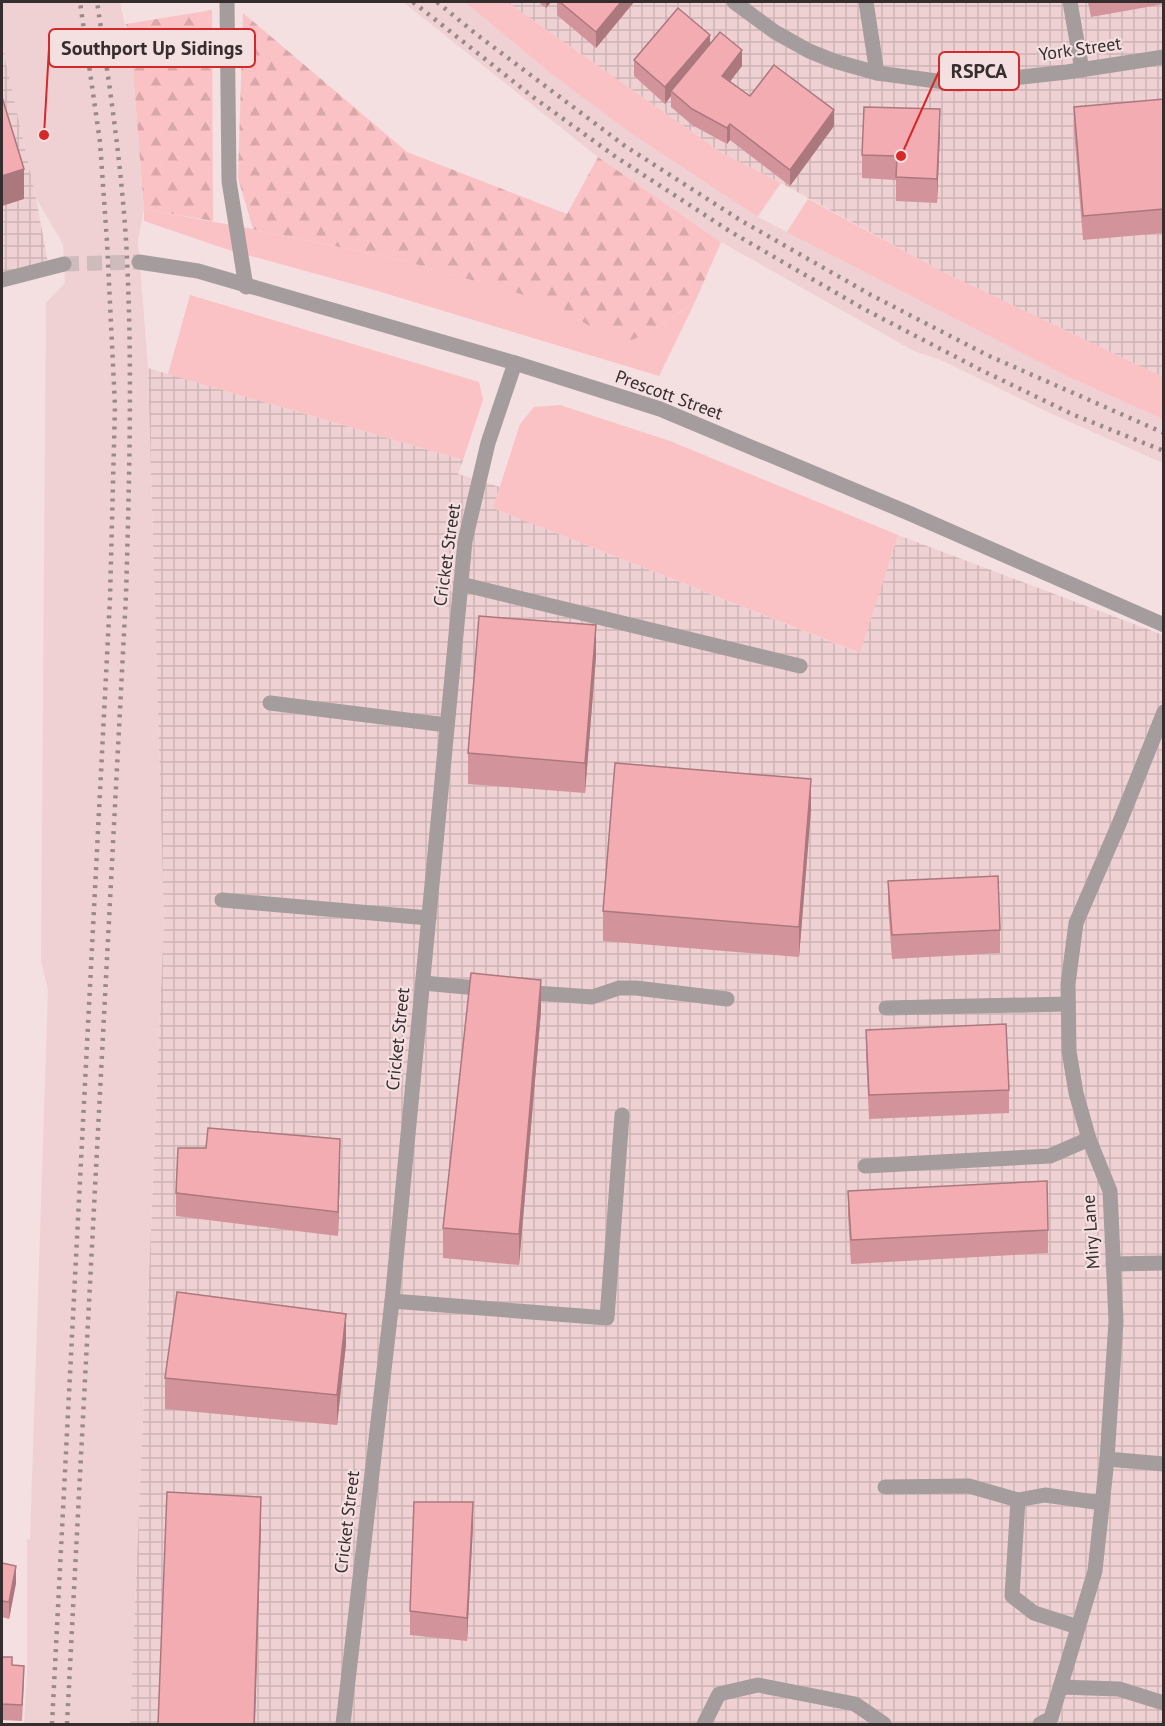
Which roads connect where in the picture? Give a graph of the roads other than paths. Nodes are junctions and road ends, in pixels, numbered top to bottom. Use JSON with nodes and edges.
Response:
{"nodes":[{"id":1,"x":227,"y":2,"type":"edge"},
{"id":2,"x":734,"y":2,"type":"edge"},
{"id":3,"x":866,"y":2,"type":"edge"},
{"id":4,"x":1070,"y":2,"type":"edge"},
{"id":5,"x":1164,"y":57,"type":"edge"},
{"id":6,"x":1082,"y":70,"type":"junction"},
{"id":7,"x":877,"y":73,"type":"junction"},
{"id":8,"x":139,"y":262,"type":"tunnel mouth"},
{"id":9,"x":64,"y":264,"type":"tunnel mouth"},
{"id":10,"x":2,"y":280,"type":"edge"},
{"id":11,"x":246,"y":287,"type":"junction"},
{"id":12,"x":515,"y":363,"type":"junction"},
{"id":13,"x":461,"y":584,"type":"junction"},
{"id":14,"x":1164,"y":625,"type":"edge"},
{"id":15,"x":800,"y":666,"type":"dead end"},
{"id":16,"x":270,"y":703,"type":"dead end"},
{"id":17,"x":1164,"y":712,"type":"edge"},
{"id":18,"x":447,"y":725,"type":"junction"},
{"id":19,"x":222,"y":900,"type":"dead end"},
{"id":20,"x":429,"y":918,"type":"junction"},
{"id":21,"x":423,"y":983,"type":"junction"},
{"id":22,"x":727,"y":999,"type":"dead end"},
{"id":23,"x":1068,"y":1004,"type":"junction"},
{"id":24,"x":886,"y":1008,"type":"dead end"},
{"id":25,"x":622,"y":1115,"type":"dead end"},
{"id":26,"x":1089,"y":1139,"type":"junction"},
{"id":27,"x":865,"y":1166,"type":"dead end"},
{"id":28,"x":1164,"y":1263,"type":"edge"},
{"id":29,"x":1113,"y":1264,"type":"junction"},
{"id":30,"x":392,"y":1301,"type":"junction"},
{"id":31,"x":1107,"y":1459,"type":"junction"},
{"id":32,"x":1164,"y":1464,"type":"edge"},
{"id":33,"x":885,"y":1487,"type":"dead end"},
{"id":34,"x":1018,"y":1500,"type":"junction"},
{"id":35,"x":1102,"y":1503,"type":"junction"},
{"id":36,"x":1078,"y":1627,"type":"junction"},
{"id":37,"x":1060,"y":1687,"type":"junction"},
{"id":38,"x":1164,"y":1704,"type":"edge"},
{"id":39,"x":1048,"y":1722,"type":"edge"},
{"id":40,"x":879,"y":1723,"type":"edge"},
{"id":41,"x":343,"y":1725,"type":"edge"},
{"id":42,"x":704,"y":1725,"type":"edge"}],
"edges":[{"from":1,"to":11,"type":"street"},
{"from":2,"to":7,"type":"street","name":"York Street"},
{"from":3,"to":7,"type":"street"},
{"from":4,"to":6,"type":"street"},
{"from":5,"to":6,"type":"street","name":"York Street"},
{"from":6,"to":7,"type":"street","name":"York Street"},
{"from":8,"to":11,"type":"street","name":"Prescott Street"},
{"from":9,"to":10,"type":"street"},
{"from":11,"to":12,"type":"street","name":"Prescott Street"},
{"from":12,"to":13,"type":"street","name":"Cricket Street"},
{"from":12,"to":14,"type":"street","name":"Prescott Street"},
{"from":13,"to":15,"type":"street"},
{"from":13,"to":18,"type":"street","name":"Cricket Street"},
{"from":16,"to":18,"type":"street"},
{"from":17,"to":23,"type":"street","name":"Miry Lane"},
{"from":18,"to":20,"type":"street","name":"Cricket Street"},
{"from":19,"to":20,"type":"street"},
{"from":20,"to":21,"type":"street","name":"Cricket Street"},
{"from":21,"to":22,"type":"street"},
{"from":21,"to":30,"type":"street","name":"Cricket Street"},
{"from":23,"to":24,"type":"street"},
{"from":23,"to":26,"type":"street","name":"Miry Lane"},
{"from":25,"to":30,"type":"street"},
{"from":26,"to":27,"type":"street"},
{"from":26,"to":29,"type":"street","name":"Miry Lane"},
{"from":28,"to":29,"type":"street"},
{"from":29,"to":31,"type":"street","name":"Miry Lane"},
{"from":30,"to":41,"type":"street","name":"Cricket Street"},
{"from":31,"to":32,"type":"street"},
{"from":31,"to":35,"type":"street","name":"Miry Lane"},
{"from":33,"to":34,"type":"street"},
{"from":34,"to":35,"type":"street"},
{"from":34,"to":36,"type":"street"},
{"from":35,"to":36,"type":"street","name":"Miry Lane"},
{"from":36,"to":37,"type":"street","name":"Miry Lane"},
{"from":37,"to":38,"type":"street"},
{"from":37,"to":39,"type":"street","name":"Miry Lane"},
{"from":40,"to":42,"type":"street"}]}
